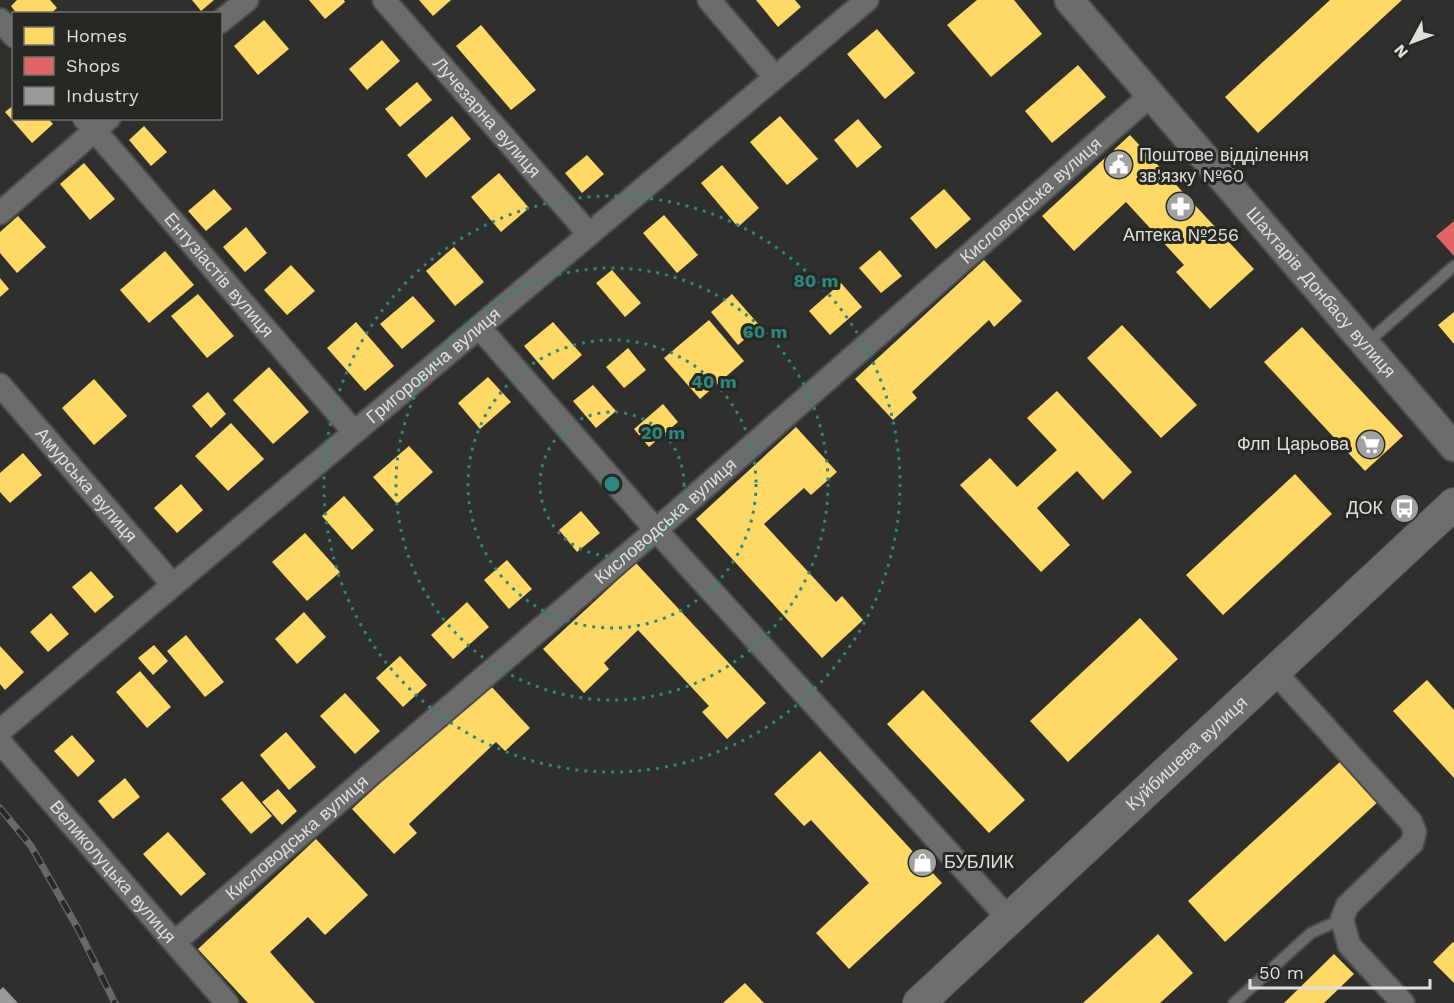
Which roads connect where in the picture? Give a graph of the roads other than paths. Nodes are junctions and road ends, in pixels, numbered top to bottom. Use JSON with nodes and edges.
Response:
{"nodes":[{"id":1,"x":247,"y":0,"type":"edge"},
{"id":2,"x":384,"y":0,"type":"edge"},
{"id":3,"x":709,"y":0,"type":"edge"},
{"id":4,"x":867,"y":0,"type":"edge"},
{"id":5,"x":1070,"y":0,"type":"edge"},
{"id":6,"x":0,"y":20,"type":"edge"},
{"id":7,"x":222,"y":20,"type":"edge"},
{"id":8,"x":12,"y":34,"type":"edge"},
{"id":9,"x":775,"y":77,"type":"junction"},
{"id":10,"x":1151,"y":95,"type":"junction"},
{"id":11,"x":96,"y":123,"type":"edge"},
{"id":12,"x":0,"y":213,"type":"edge"},
{"id":13,"x":588,"y":234,"type":"junction"},
{"id":14,"x":1454,"y":266,"type":"edge"},
{"id":15,"x":478,"y":327,"type":"junction"},
{"id":16,"x":1366,"y":344,"type":"junction"},
{"id":17,"x":0,"y":384,"type":"edge"},
{"id":18,"x":354,"y":432,"type":"junction"},
{"id":19,"x":1454,"y":447,"type":"edge"},
{"id":20,"x":1454,"y":504,"type":"edge"},
{"id":21,"x":656,"y":530,"type":"junction"},
{"id":22,"x":173,"y":585,"type":"junction"},
{"id":23,"x":1275,"y":672,"type":"junction"},
{"id":24,"x":0,"y":731,"type":"edge"},
{"id":25,"x":0,"y":742,"type":"edge"},
{"id":26,"x":1342,"y":919,"type":"junction"},
{"id":27,"x":1010,"y":920,"type":"junction"},
{"id":28,"x":176,"y":941,"type":"junction"},
{"id":29,"x":1384,"y":994,"type":"edge"},
{"id":30,"x":227,"y":1003,"type":"edge"},
{"id":31,"x":919,"y":1003,"type":"edge"},
{"id":32,"x":1234,"y":1003,"type":"edge"},
{"id":33,"x":1403,"y":1003,"type":"edge"}],
"edges":[{"from":1,"to":7,"type":"street"},
{"from":2,"to":13,"type":"street","name":"Лучезарна вулиця"},
{"from":3,"to":9,"type":"street"},
{"from":4,"to":9,"type":"street","name":"Григоровича вулиця"},
{"from":5,"to":10,"type":"street","name":"Шахтарів Донбасу вулиця"},
{"from":6,"to":8,"type":"street"},
{"from":9,"to":13,"type":"street","name":"Григоровича вулиця"},
{"from":10,"to":16,"type":"street","name":"Шахтарів Донбасу вулиця"},
{"from":10,"to":21,"type":"street","name":"Кисловодська вулиця"},
{"from":11,"to":12,"type":"street"},
{"from":11,"to":18,"type":"street","name":"Ентузіастів вулиця"},
{"from":13,"to":15,"type":"street","name":"Григоровича вулиця"},
{"from":14,"to":16,"type":"lane"},
{"from":15,"to":18,"type":"street","name":"Григоровича вулиця"},
{"from":15,"to":21,"type":"street"},
{"from":16,"to":19,"type":"street","name":"Шахтарів Донбасу вулиця"},
{"from":17,"to":22,"type":"street","name":"Амурська вулиця"},
{"from":18,"to":22,"type":"street","name":"Григоровича вулиця"},
{"from":20,"to":23,"type":"main road","name":"Куйбишева вулиця"},
{"from":21,"to":27,"type":"street"},
{"from":21,"to":28,"type":"street","name":"Кисловодська вулиця"},
{"from":22,"to":24,"type":"street","name":"Григоровича вулиця"},
{"from":23,"to":26,"type":"street"},
{"from":23,"to":27,"type":"main road","name":"Куйбишева вулиця"},
{"from":25,"to":28,"type":"street","name":"Великолуцька вулиця"},
{"from":26,"to":29,"type":"street"},
{"from":26,"to":32,"type":"lane"},
{"from":27,"to":31,"type":"main road","name":"Куйбишева вулиця"},
{"from":28,"to":30,"type":"street","name":"Великолуцька вулиця"},
{"from":29,"to":33,"type":"street"}]}
